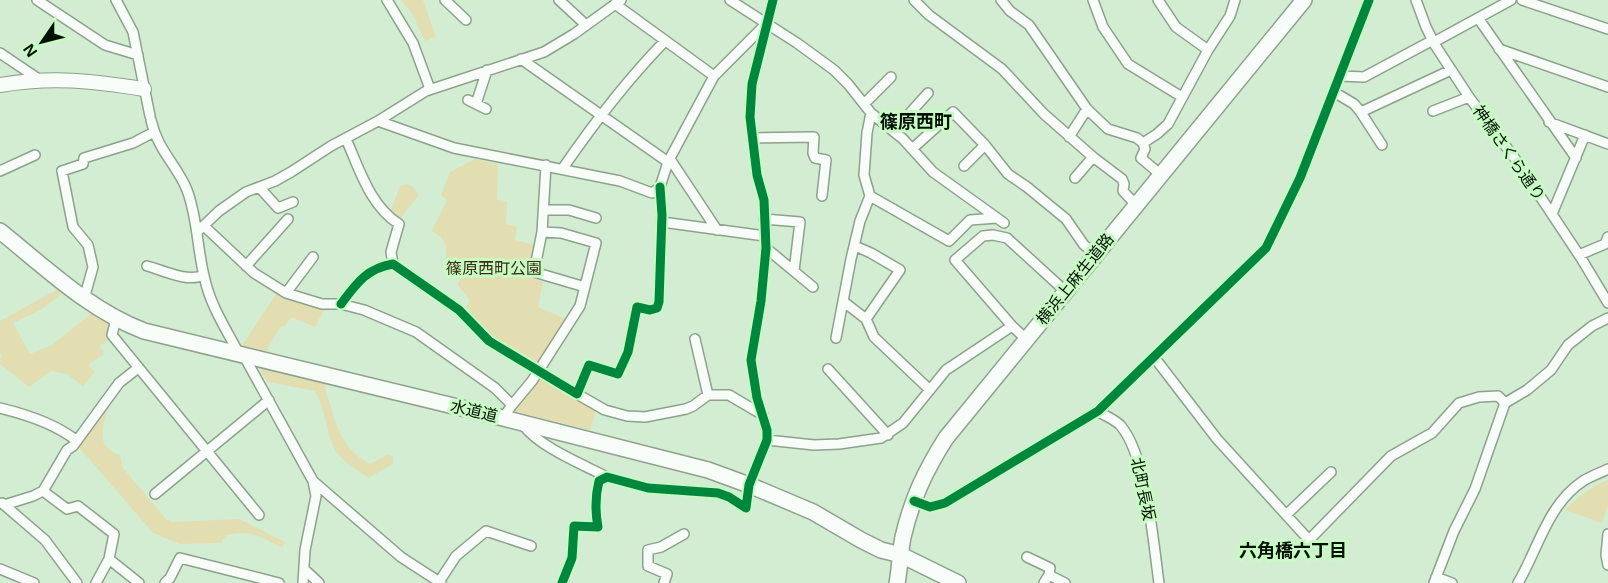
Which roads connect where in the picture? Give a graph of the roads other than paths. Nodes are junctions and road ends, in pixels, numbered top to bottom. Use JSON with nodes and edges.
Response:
{"nodes":[{"id":1,"x":38,"y":0,"type":"edge"},
{"id":2,"x":116,"y":0,"type":"edge"},
{"id":3,"x":387,"y":0,"type":"edge"},
{"id":4,"x":445,"y":0,"type":"edge"},
{"id":5,"x":559,"y":0,"type":"edge"},
{"id":6,"x":730,"y":0,"type":"edge"},
{"id":7,"x":773,"y":0,"type":"edge"},
{"id":8,"x":914,"y":0,"type":"edge"},
{"id":9,"x":1001,"y":0,"type":"edge"},
{"id":10,"x":1094,"y":0,"type":"edge"},
{"id":11,"x":1158,"y":0,"type":"edge"},
{"id":12,"x":1235,"y":0,"type":"edge"},
{"id":13,"x":1304,"y":0,"type":"edge"},
{"id":14,"x":1370,"y":0,"type":"edge"},
{"id":15,"x":1416,"y":0,"type":"edge"},
{"id":16,"x":1511,"y":0,"type":"edge"},
{"id":17,"x":1522,"y":0,"type":"edge"},
{"id":18,"x":618,"y":2,"type":"edge"},
{"id":19,"x":1478,"y":18,"type":"junction"},
{"id":20,"x":466,"y":20,"type":"dead end"},
{"id":21,"x":766,"y":23,"type":"junction"},
{"id":22,"x":586,"y":25,"type":"junction"},
{"id":23,"x":1608,"y":29,"type":"edge"},
{"id":24,"x":665,"y":40,"type":"junction"},
{"id":25,"x":1434,"y":41,"type":"junction"},
{"id":26,"x":1499,"y":49,"type":"junction"},
{"id":27,"x":1208,"y":50,"type":"junction"},
{"id":28,"x":0,"y":53,"type":"edge"},
{"id":29,"x":138,"y":55,"type":"junction"},
{"id":30,"x":521,"y":59,"type":"junction"},
{"id":31,"x":487,"y":70,"type":"junction"},
{"id":32,"x":1451,"y":70,"type":"junction"},
{"id":33,"x":714,"y":76,"type":"junction"},
{"id":34,"x":1340,"y":76,"type":"junction"},
{"id":35,"x":891,"y":77,"type":"dead end"},
{"id":36,"x":40,"y":80,"type":"junction"},
{"id":37,"x":0,"y":85,"type":"edge"},
{"id":38,"x":1608,"y":87,"type":"edge"},
{"id":39,"x":144,"y":89,"type":"junction"},
{"id":40,"x":430,"y":89,"type":"junction"},
{"id":41,"x":1334,"y":92,"type":"junction"},
{"id":42,"x":928,"y":93,"type":"dead end"},
{"id":43,"x":1182,"y":97,"type":"junction"},
{"id":44,"x":1469,"y":97,"type":"junction"},
{"id":45,"x":864,"y":104,"type":"junction"},
{"id":46,"x":486,"y":109,"type":"dead end"},
{"id":47,"x":1087,"y":110,"type":"junction"},
{"id":48,"x":1433,"y":111,"type":"dead end"},
{"id":49,"x":1361,"y":112,"type":"junction"},
{"id":50,"x":871,"y":113,"type":"junction"},
{"id":51,"x":601,"y":115,"type":"junction"},
{"id":52,"x":378,"y":121,"type":"junction"},
{"id":53,"x":1549,"y":122,"type":"junction"},
{"id":54,"x":154,"y":132,"type":"junction"},
{"id":55,"x":896,"y":133,"type":"junction"},
{"id":56,"x":1585,"y":135,"type":"junction"},
{"id":57,"x":1069,"y":137,"type":"junction"},
{"id":58,"x":752,"y":138,"type":"junction"},
{"id":59,"x":346,"y":139,"type":"junction"},
{"id":60,"x":1143,"y":144,"type":"junction"},
{"id":61,"x":1608,"y":144,"type":"edge"},
{"id":62,"x":985,"y":145,"type":"junction"},
{"id":63,"x":1382,"y":145,"type":"dead end"},
{"id":64,"x":912,"y":149,"type":"junction"},
{"id":65,"x":35,"y":155,"type":"dead end"},
{"id":66,"x":1093,"y":157,"type":"junction"},
{"id":67,"x":1576,"y":158,"type":"junction"},
{"id":68,"x":669,"y":160,"type":"junction"},
{"id":69,"x":546,"y":165,"type":"junction"},
{"id":70,"x":964,"y":166,"type":"dead end"},
{"id":71,"x":563,"y":168,"type":"junction"},
{"id":72,"x":0,"y":171,"type":"edge"},
{"id":73,"x":1161,"y":175,"type":"junction"},
{"id":74,"x":1075,"y":178,"type":"dead end"},
{"id":75,"x":259,"y":187,"type":"junction"},
{"id":76,"x":660,"y":187,"type":"junction"},
{"id":77,"x":822,"y":196,"type":"dead end"},
{"id":78,"x":870,"y":196,"type":"junction"},
{"id":79,"x":293,"y":202,"type":"dead end"},
{"id":80,"x":1136,"y":205,"type":"junction"},
{"id":81,"x":544,"y":210,"type":"junction"},
{"id":82,"x":1552,"y":214,"type":"junction"},
{"id":83,"x":597,"y":218,"type":"dead end"},
{"id":84,"x":288,"y":219,"type":"dead end"},
{"id":85,"x":764,"y":219,"type":"junction"},
{"id":86,"x":662,"y":222,"type":"junction"},
{"id":87,"x":200,"y":229,"type":"junction"},
{"id":88,"x":717,"y":230,"type":"junction"},
{"id":89,"x":0,"y":231,"type":"edge"},
{"id":90,"x":542,"y":232,"type":"junction"},
{"id":91,"x":765,"y":236,"type":"junction"},
{"id":92,"x":1608,"y":237,"type":"edge"},
{"id":93,"x":855,"y":246,"type":"junction"},
{"id":94,"x":766,"y":248,"type":"junction"},
{"id":95,"x":1096,"y":254,"type":"junction"},
{"id":96,"x":1579,"y":255,"type":"junction"},
{"id":97,"x":313,"y":257,"type":"dead end"},
{"id":98,"x":393,"y":264,"type":"junction"},
{"id":99,"x":147,"y":266,"type":"dead end"},
{"id":100,"x":246,"y":266,"type":"junction"},
{"id":101,"x":794,"y":271,"type":"junction"},
{"id":102,"x":204,"y":275,"type":"junction"},
{"id":103,"x":585,"y":287,"type":"junction"},
{"id":104,"x":813,"y":287,"type":"dead end"},
{"id":105,"x":1065,"y":291,"type":"junction"},
{"id":106,"x":286,"y":293,"type":"junction"},
{"id":107,"x":84,"y":299,"type":"junction"},
{"id":108,"x":844,"y":302,"type":"junction"},
{"id":109,"x":1608,"y":303,"type":"edge"},
{"id":110,"x":341,"y":304,"type":"junction"},
{"id":111,"x":1608,"y":318,"type":"edge"},
{"id":112,"x":116,"y":319,"type":"junction"},
{"id":113,"x":866,"y":319,"type":"junction"},
{"id":114,"x":1012,"y":326,"type":"junction"},
{"id":115,"x":836,"y":338,"type":"dead end"},
{"id":116,"x":694,"y":339,"type":"dead end"},
{"id":117,"x":1026,"y":339,"type":"junction"},
{"id":118,"x":242,"y":356,"type":"junction"},
{"id":119,"x":1154,"y":357,"type":"junction"},
{"id":120,"x":138,"y":368,"type":"junction"},
{"id":121,"x":828,"y":369,"type":"dead end"},
{"id":122,"x":539,"y":370,"type":"junction"},
{"id":123,"x":930,"y":390,"type":"junction"},
{"id":124,"x":578,"y":394,"type":"junction"},
{"id":125,"x":708,"y":395,"type":"junction"},
{"id":126,"x":269,"y":400,"type":"junction"},
{"id":127,"x":1505,"y":403,"type":"junction"},
{"id":128,"x":512,"y":405,"type":"junction"},
{"id":129,"x":0,"y":408,"type":"edge"},
{"id":130,"x":1098,"y":411,"type":"junction"},
{"id":131,"x":763,"y":415,"type":"junction"},
{"id":132,"x":502,"y":418,"type":"junction"},
{"id":133,"x":521,"y":423,"type":"junction"},
{"id":134,"x":767,"y":440,"type":"junction"},
{"id":135,"x":885,"y":440,"type":"junction"},
{"id":136,"x":77,"y":441,"type":"junction"},
{"id":137,"x":207,"y":451,"type":"junction"},
{"id":138,"x":1608,"y":469,"type":"edge"},
{"id":139,"x":1331,"y":472,"type":"dead end"},
{"id":140,"x":607,"y":477,"type":"junction"},
{"id":141,"x":313,"y":481,"type":"junction"},
{"id":142,"x":749,"y":485,"type":"junction"},
{"id":143,"x":43,"y":491,"type":"junction"},
{"id":144,"x":155,"y":494,"type":"dead end"},
{"id":145,"x":914,"y":501,"type":"junction"},
{"id":146,"x":2,"y":503,"type":"edge"},
{"id":147,"x":259,"y":514,"type":"dead end"},
{"id":148,"x":1286,"y":515,"type":"junction"},
{"id":149,"x":684,"y":534,"type":"dead end"},
{"id":150,"x":1608,"y":534,"type":"edge"},
{"id":151,"x":531,"y":546,"type":"dead end"},
{"id":152,"x":901,"y":555,"type":"junction"},
{"id":153,"x":1028,"y":558,"type":"dead end"},
{"id":154,"x":109,"y":559,"type":"junction"},
{"id":155,"x":1608,"y":565,"type":"edge"},
{"id":156,"x":0,"y":569,"type":"edge"},
{"id":157,"x":304,"y":569,"type":"junction"},
{"id":158,"x":1047,"y":579,"type":"edge"},
{"id":159,"x":1435,"y":580,"type":"edge"},
{"id":160,"x":34,"y":583,"type":"edge"},
{"id":161,"x":77,"y":583,"type":"edge"},
{"id":162,"x":96,"y":583,"type":"edge"},
{"id":163,"x":139,"y":583,"type":"edge"},
{"id":164,"x":165,"y":583,"type":"edge"},
{"id":165,"x":279,"y":583,"type":"edge"},
{"id":166,"x":303,"y":583,"type":"edge"},
{"id":167,"x":320,"y":583,"type":"edge"},
{"id":168,"x":440,"y":583,"type":"edge"},
{"id":169,"x":562,"y":583,"type":"edge"},
{"id":170,"x":664,"y":583,"type":"edge"},
{"id":171,"x":897,"y":583,"type":"edge"},
{"id":172,"x":958,"y":583,"type":"edge"},
{"id":173,"x":1065,"y":583,"type":"edge"},
{"id":174,"x":1159,"y":583,"type":"edge"},
{"id":175,"x":1452,"y":583,"type":"edge"},
{"id":176,"x":1518,"y":583,"type":"edge"}],
"edges":[{"from":1,"to":29,"type":"street"},
{"from":2,"to":29,"type":"street"},
{"from":3,"to":40,"type":"street"},
{"from":4,"to":20,"type":"street"},
{"from":5,"to":22,"type":"street"},
{"from":6,"to":21,"type":"street"},
{"from":7,"to":21,"type":"street"},
{"from":8,"to":57,"type":"street"},
{"from":9,"to":47,"type":"street"},
{"from":10,"to":43,"type":"street"},
{"from":11,"to":27,"type":"street"},
{"from":12,"to":27,"type":"street"},
{"from":13,"to":73,"type":"main road","name":"横浜上麻生道路"},
{"from":14,"to":34,"type":"street"},
{"from":15,"to":25,"type":"street","name":"神橋さくら通り"},
{"from":16,"to":19,"type":"street"},
{"from":17,"to":23,"type":"street"},
{"from":18,"to":22,"type":"street"},
{"from":18,"to":24,"type":"street"},
{"from":19,"to":25,"type":"street"},
{"from":19,"to":26,"type":"street"},
{"from":21,"to":33,"type":"street"},
{"from":21,"to":45,"type":"street"},
{"from":21,"to":58,"type":"street"},
{"from":22,"to":30,"type":"street"},
{"from":24,"to":33,"type":"street"},
{"from":24,"to":51,"type":"street"},
{"from":25,"to":32,"type":"street","name":"神橋さくら通り"},
{"from":25,"to":34,"type":"street"},
{"from":26,"to":38,"type":"street"},
{"from":26,"to":53,"type":"street"},
{"from":27,"to":43,"type":"street"},
{"from":28,"to":36,"type":"street"},
{"from":29,"to":39,"type":"street"},
{"from":30,"to":31,"type":"street"},
{"from":30,"to":51,"type":"street"},
{"from":31,"to":40,"type":"street"},
{"from":31,"to":46,"type":"street"},
{"from":32,"to":44,"type":"street","name":"神橋さくら通り"},
{"from":32,"to":49,"type":"street"},
{"from":33,"to":68,"type":"street"},
{"from":34,"to":41,"type":"street"},
{"from":35,"to":45,"type":"street"},
{"from":36,"to":37,"type":"street"},
{"from":36,"to":39,"type":"street"},
{"from":39,"to":54,"type":"street"},
{"from":40,"to":52,"type":"street"},
{"from":41,"to":49,"type":"street"},
{"from":41,"to":119,"type":"street"},
{"from":42,"to":55,"type":"street"},
{"from":43,"to":60,"type":"street"},
{"from":44,"to":48,"type":"street"},
{"from":44,"to":82,"type":"street","name":"神橋さくら通り"},
{"from":45,"to":50,"type":"street"},
{"from":47,"to":57,"type":"street"},
{"from":47,"to":60,"type":"street"},
{"from":49,"to":63,"type":"street"},
{"from":50,"to":55,"type":"street"},
{"from":50,"to":78,"type":"street"},
{"from":51,"to":68,"type":"street"},
{"from":51,"to":71,"type":"street"},
{"from":52,"to":59,"type":"street"},
{"from":52,"to":69,"type":"street"},
{"from":53,"to":56,"type":"street"},
{"from":53,"to":67,"type":"street"},
{"from":54,"to":87,"type":"street"},
{"from":54,"to":107,"type":"street"},
{"from":55,"to":64,"type":"street"},
{"from":56,"to":61,"type":"street"},
{"from":56,"to":67,"type":"street"},
{"from":57,"to":66,"type":"street"},
{"from":58,"to":77,"type":"street"},
{"from":58,"to":85,"type":"street"},
{"from":59,"to":75,"type":"street"},
{"from":59,"to":98,"type":"street"},
{"from":60,"to":73,"type":"street"},
{"from":62,"to":64,"type":"street"},
{"from":62,"to":70,"type":"street"},
{"from":62,"to":95,"type":"street"},
{"from":64,"to":78,"type":"street"},
{"from":65,"to":72,"type":"street"},
{"from":66,"to":74,"type":"street"},
{"from":66,"to":80,"type":"street"},
{"from":67,"to":82,"type":"street"},
{"from":68,"to":76,"type":"street"},
{"from":68,"to":88,"type":"street"},
{"from":69,"to":71,"type":"street"},
{"from":69,"to":81,"type":"street"},
{"from":71,"to":76,"type":"street"},
{"from":73,"to":80,"type":"main road","name":"横浜上麻生道路"},
{"from":75,"to":79,"type":"street"},
{"from":75,"to":87,"type":"street"},
{"from":76,"to":86,"type":"street"},
{"from":78,"to":93,"type":"street"},
{"from":80,"to":95,"type":"main road","name":"横浜上麻生道路"},
{"from":81,"to":83,"type":"street"},
{"from":81,"to":90,"type":"street"},
{"from":82,"to":96,"type":"street","name":"神橋さくら通り"},
{"from":84,"to":100,"type":"street"},
{"from":85,"to":91,"type":"street"},
{"from":85,"to":101,"type":"street"},
{"from":86,"to":88,"type":"street"},
{"from":86,"to":124,"type":"street"},
{"from":87,"to":100,"type":"street"},
{"from":87,"to":102,"type":"street"},
{"from":88,"to":91,"type":"street"},
{"from":89,"to":107,"type":"main road","name":"水道道"},
{"from":90,"to":103,"type":"street"},
{"from":90,"to":103,"type":"street"},
{"from":91,"to":94,"type":"street"},
{"from":92,"to":96,"type":"street"},
{"from":93,"to":108,"type":"street"},
{"from":93,"to":113,"type":"street"},
{"from":94,"to":101,"type":"street"},
{"from":94,"to":131,"type":"street"},
{"from":95,"to":105,"type":"main road","name":"横浜上麻生道路"},
{"from":96,"to":109,"type":"street","name":"神橋さくら通り"},
{"from":97,"to":106,"type":"street"},
{"from":98,"to":110,"type":"street"},
{"from":98,"to":122,"type":"street"},
{"from":99,"to":102,"type":"street"},
{"from":100,"to":106,"type":"street"},
{"from":101,"to":104,"type":"street"},
{"from":102,"to":118,"type":"street"},
{"from":103,"to":122,"type":"street"},
{"from":105,"to":114,"type":"street"},
{"from":105,"to":117,"type":"main road","name":"横浜上麻生道路"},
{"from":106,"to":110,"type":"street"},
{"from":107,"to":112,"type":"main road","name":"水道道"},
{"from":108,"to":113,"type":"street"},
{"from":108,"to":115,"type":"street"},
{"from":110,"to":128,"type":"street"},
{"from":111,"to":127,"type":"street"},
{"from":112,"to":118,"type":"main road","name":"水道道"},
{"from":112,"to":120,"type":"street"},
{"from":113,"to":123,"type":"street"},
{"from":114,"to":117,"type":"street"},
{"from":114,"to":123,"type":"street"},
{"from":116,"to":125,"type":"street"},
{"from":117,"to":145,"type":"main road","name":"横浜上麻生道路"},
{"from":118,"to":126,"type":"street"},
{"from":118,"to":132,"type":"main road","name":"水道道"},
{"from":119,"to":130,"type":"street"},
{"from":119,"to":148,"type":"street"},
{"from":120,"to":136,"type":"street"},
{"from":120,"to":137,"type":"street"},
{"from":121,"to":135,"type":"street"},
{"from":122,"to":124,"type":"street"},
{"from":122,"to":128,"type":"street"},
{"from":123,"to":135,"type":"street"},
{"from":124,"to":125,"type":"street"},
{"from":125,"to":131,"type":"street"},
{"from":126,"to":137,"type":"street"},
{"from":126,"to":141,"type":"street"},
{"from":127,"to":148,"type":"street"},
{"from":127,"to":159,"type":"street"},
{"from":128,"to":132,"type":"street"},
{"from":129,"to":136,"type":"street"},
{"from":130,"to":145,"type":"street"},
{"from":130,"to":174,"type":"street","name":"北町長坂"},
{"from":131,"to":134,"type":"street"},
{"from":132,"to":133,"type":"main road","name":"水道道"},
{"from":133,"to":140,"type":"street"},
{"from":133,"to":142,"type":"main road","name":"水道道"},
{"from":134,"to":135,"type":"street"},
{"from":134,"to":142,"type":"street"},
{"from":136,"to":143,"type":"street"},
{"from":137,"to":144,"type":"street"},
{"from":137,"to":147,"type":"street"},
{"from":138,"to":176,"type":"street"},
{"from":139,"to":148,"type":"street"},
{"from":140,"to":142,"type":"street"},
{"from":140,"to":169,"type":"street"},
{"from":141,"to":157,"type":"street"},
{"from":141,"to":168,"type":"street"},
{"from":142,"to":152,"type":"main road","name":"水道道"},
{"from":143,"to":146,"type":"street"},
{"from":143,"to":154,"type":"street"},
{"from":145,"to":152,"type":"main road","name":"横浜上麻生道路"},
{"from":146,"to":161,"type":"street"},
{"from":149,"to":170,"type":"street"},
{"from":150,"to":155,"type":"street"},
{"from":151,"to":168,"type":"street"},
{"from":152,"to":171,"type":"main road","name":"横浜上麻生道路"},
{"from":152,"to":172,"type":"main road","name":"水道道"},
{"from":153,"to":158,"type":"street"},
{"from":154,"to":162,"type":"street"},
{"from":154,"to":163,"type":"street"},
{"from":156,"to":160,"type":"street"},
{"from":157,"to":166,"type":"street"},
{"from":157,"to":167,"type":"street"},
{"from":158,"to":173,"type":"street"},
{"from":159,"to":175,"type":"street"},
{"from":164,"to":165,"type":"street"}]}
